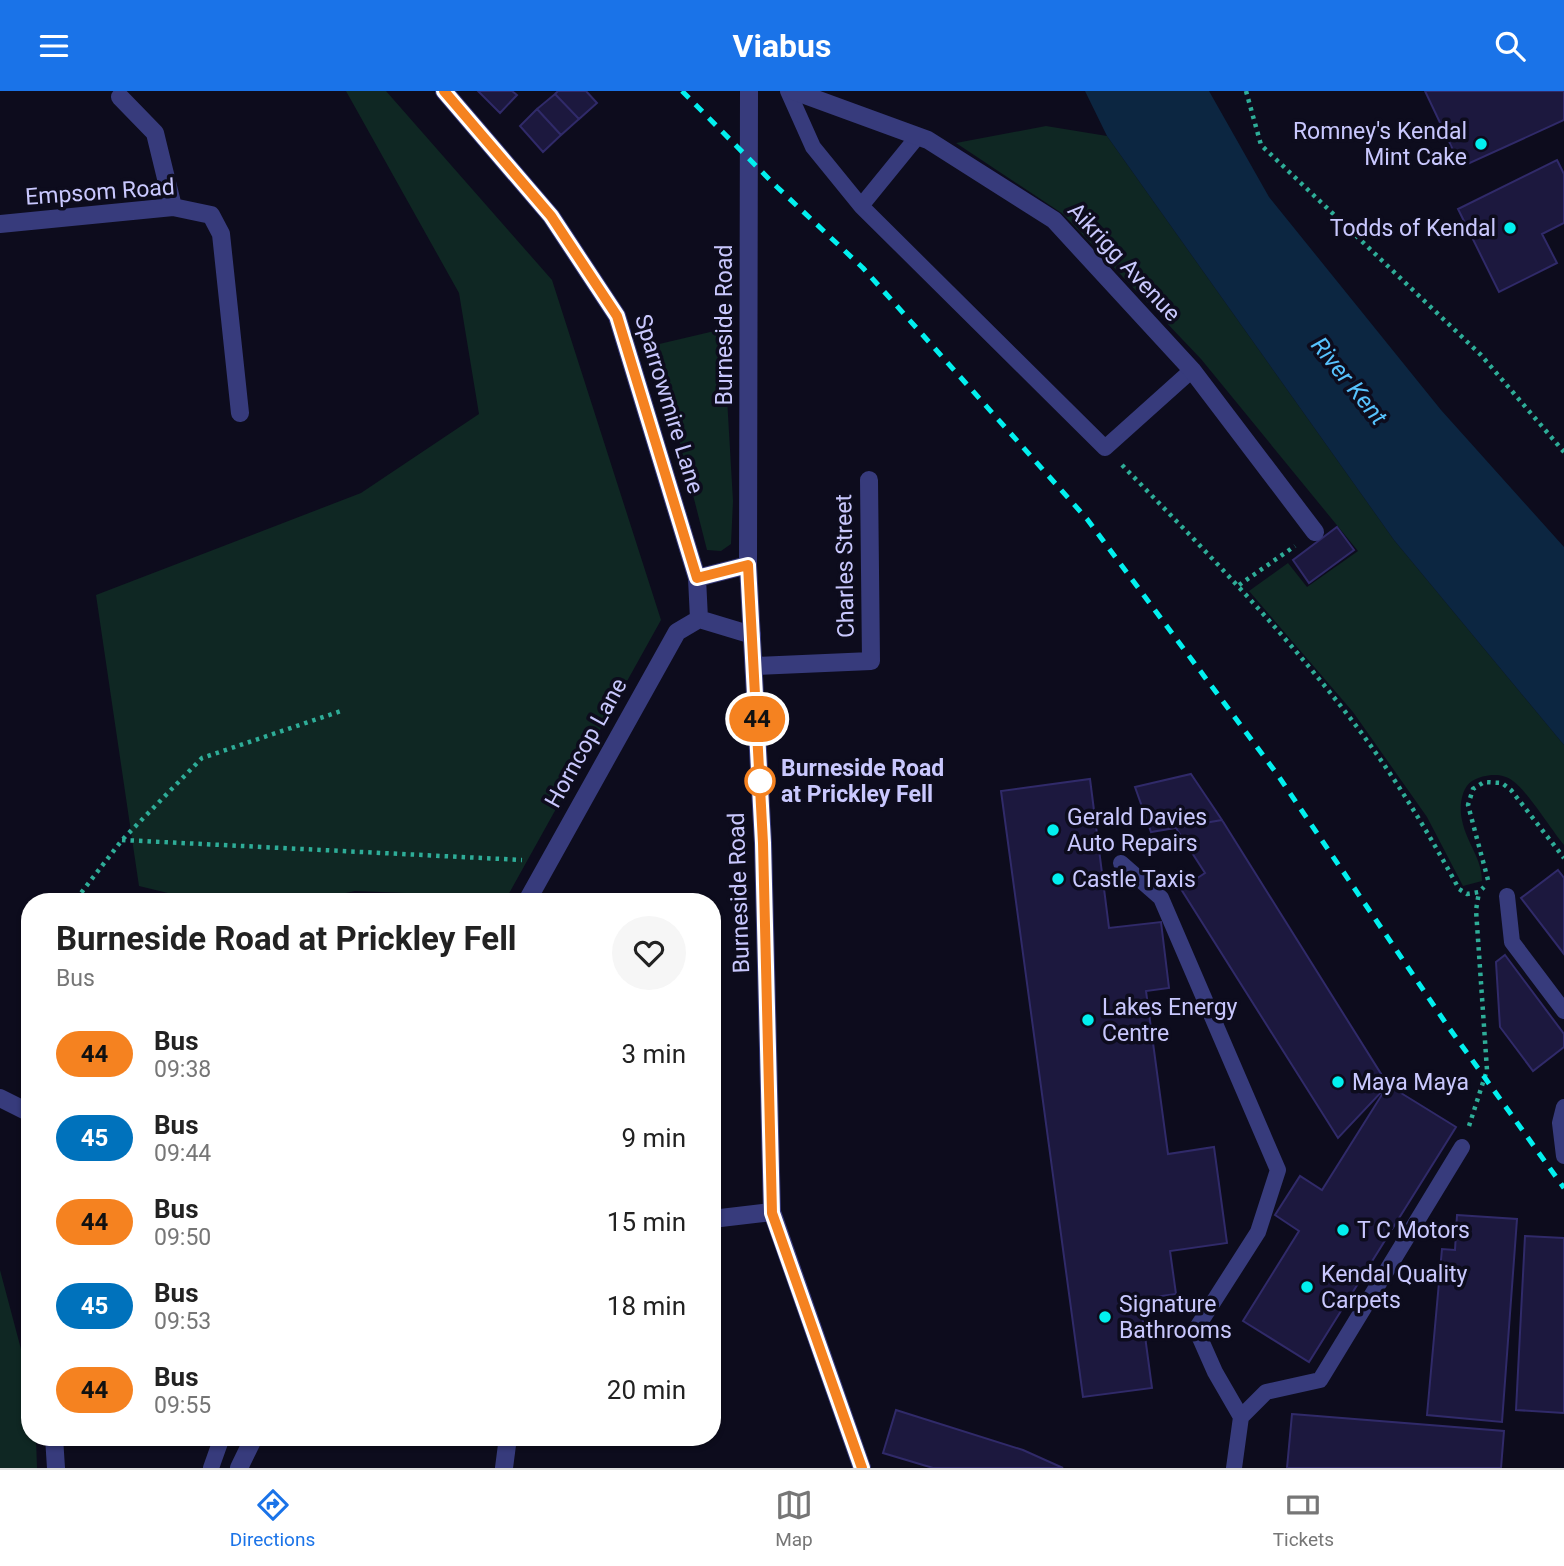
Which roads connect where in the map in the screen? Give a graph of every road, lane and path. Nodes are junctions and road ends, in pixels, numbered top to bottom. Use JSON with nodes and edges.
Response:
{"nodes":[{"id":1,"x":444,"y":91,"type":"edge"},
{"id":2,"x":749,"y":91,"type":"edge"},
{"id":3,"x":788,"y":91,"type":"edge"},
{"id":4,"x":794,"y":91,"type":"edge"},
{"id":5,"x":1246,"y":91,"type":"edge"},
{"id":6,"x":120,"y":97,"type":"dead end"},
{"id":7,"x":918,"y":136,"type":"junction"},
{"id":8,"x":861,"y":206,"type":"junction"},
{"id":9,"x":173,"y":207,"type":"junction"},
{"id":10,"x":0,"y":224,"type":"edge"},
{"id":11,"x":1192,"y":370,"type":"junction"},
{"id":12,"x":240,"y":413,"type":"dead end"},
{"id":13,"x":1105,"y":448,"type":"junction"},
{"id":14,"x":1564,"y":452,"type":"edge"},
{"id":15,"x":869,"y":480,"type":"dead end"},
{"id":16,"x":1315,"y":532,"type":"joint"},
{"id":17,"x":748,"y":565,"type":"junction"},
{"id":18,"x":697,"y":578,"type":"junction"},
{"id":19,"x":1239,"y":585,"type":"junction"},
{"id":20,"x":699,"y":619,"type":"junction"},
{"id":21,"x":752,"y":635,"type":"junction"},
{"id":22,"x":754,"y":666,"type":"junction"},
{"id":23,"x":341,"y":711,"type":"dead end"},
{"id":24,"x":122,"y":840,"type":"junction"},
{"id":25,"x":1564,"y":858,"type":"edge"},
{"id":26,"x":548,"y":861,"type":"junction"},
{"id":27,"x":1121,"y":863,"type":"dead end"},
{"id":28,"x":1479,"y":892,"type":"junction"},
{"id":29,"x":81,"y":893,"type":"edge"},
{"id":30,"x":531,"y":893,"type":"edge"},
{"id":31,"x":1507,"y":896,"type":"dead end"},
{"id":32,"x":1564,"y":1011,"type":"edge"},
{"id":33,"x":0,"y":1098,"type":"edge"},
{"id":34,"x":1564,"y":1107,"type":"edge"},
{"id":35,"x":21,"y":1108,"type":"edge"},
{"id":36,"x":1462,"y":1147,"type":"joint"},
{"id":37,"x":1564,"y":1156,"type":"edge"},
{"id":38,"x":772,"y":1213,"type":"junction"},
{"id":39,"x":721,"y":1218,"type":"edge"},
{"id":40,"x":1241,"y":1417,"type":"junction"},
{"id":41,"x":55,"y":1446,"type":"edge"},
{"id":42,"x":219,"y":1446,"type":"edge"},
{"id":43,"x":250,"y":1446,"type":"edge"},
{"id":44,"x":507,"y":1446,"type":"edge"},
{"id":45,"x":56,"y":1468,"type":"edge"},
{"id":46,"x":211,"y":1468,"type":"edge"},
{"id":47,"x":239,"y":1468,"type":"edge"},
{"id":48,"x":504,"y":1468,"type":"edge"},
{"id":49,"x":862,"y":1468,"type":"edge"},
{"id":50,"x":1234,"y":1468,"type":"edge"}],
"edges":[{"from":1,"to":18,"type":"street","name":"Sparrowmire Lane"},
{"from":2,"to":17,"type":"street","name":"Burneside Road"},
{"from":3,"to":8,"type":"lane"},
{"from":4,"to":7,"type":"street","name":"Aikrigg Avenue"},
{"from":5,"to":14,"type":"path"},
{"from":6,"to":9,"type":"street"},
{"from":7,"to":8,"type":"lane"},
{"from":7,"to":11,"type":"street","name":"Aikrigg Avenue"},
{"from":8,"to":13,"type":"lane"},
{"from":9,"to":10,"type":"street","name":"Empsom Road"},
{"from":9,"to":12,"type":"street","name":"Empsom Road"},
{"from":11,"to":13,"type":"lane"},
{"from":11,"to":16,"type":"street","name":"Aikrigg Avenue"},
{"from":13,"to":19,"type":"path"},
{"from":15,"to":22,"type":"street","name":"Charles Street"},
{"from":16,"to":19,"type":"path"},
{"from":17,"to":18,"type":"street"},
{"from":17,"to":21,"type":"street","name":"Burneside Road"},
{"from":18,"to":20,"type":"street","name":"Sparrowmire Lane"},
{"from":19,"to":28,"type":"path"},
{"from":20,"to":21,"type":"street"},
{"from":20,"to":26,"type":"street","name":"Horncop Lane"},
{"from":21,"to":22,"type":"street","name":"Burneside Road"},
{"from":22,"to":38,"type":"street","name":"Burneside Road"},
{"from":23,"to":24,"type":"path"},
{"from":24,"to":26,"type":"path"},
{"from":24,"to":29,"type":"path"},
{"from":25,"to":28,"type":"path"},
{"from":26,"to":30,"type":"street","name":"Horncop Lane"},
{"from":27,"to":40,"type":"lane"},
{"from":28,"to":36,"type":"path"},
{"from":31,"to":32,"type":"lane"},
{"from":33,"to":35,"type":"street"},
{"from":34,"to":37,"type":"lane"},
{"from":36,"to":40,"type":"lane"},
{"from":38,"to":39,"type":"street"},
{"from":38,"to":49,"type":"street","name":"Burneside Road"},
{"from":40,"to":50,"type":"lane"},
{"from":41,"to":45,"type":"street"},
{"from":42,"to":46,"type":"lane"},
{"from":43,"to":47,"type":"street"},
{"from":44,"to":48,"type":"street"}]}
